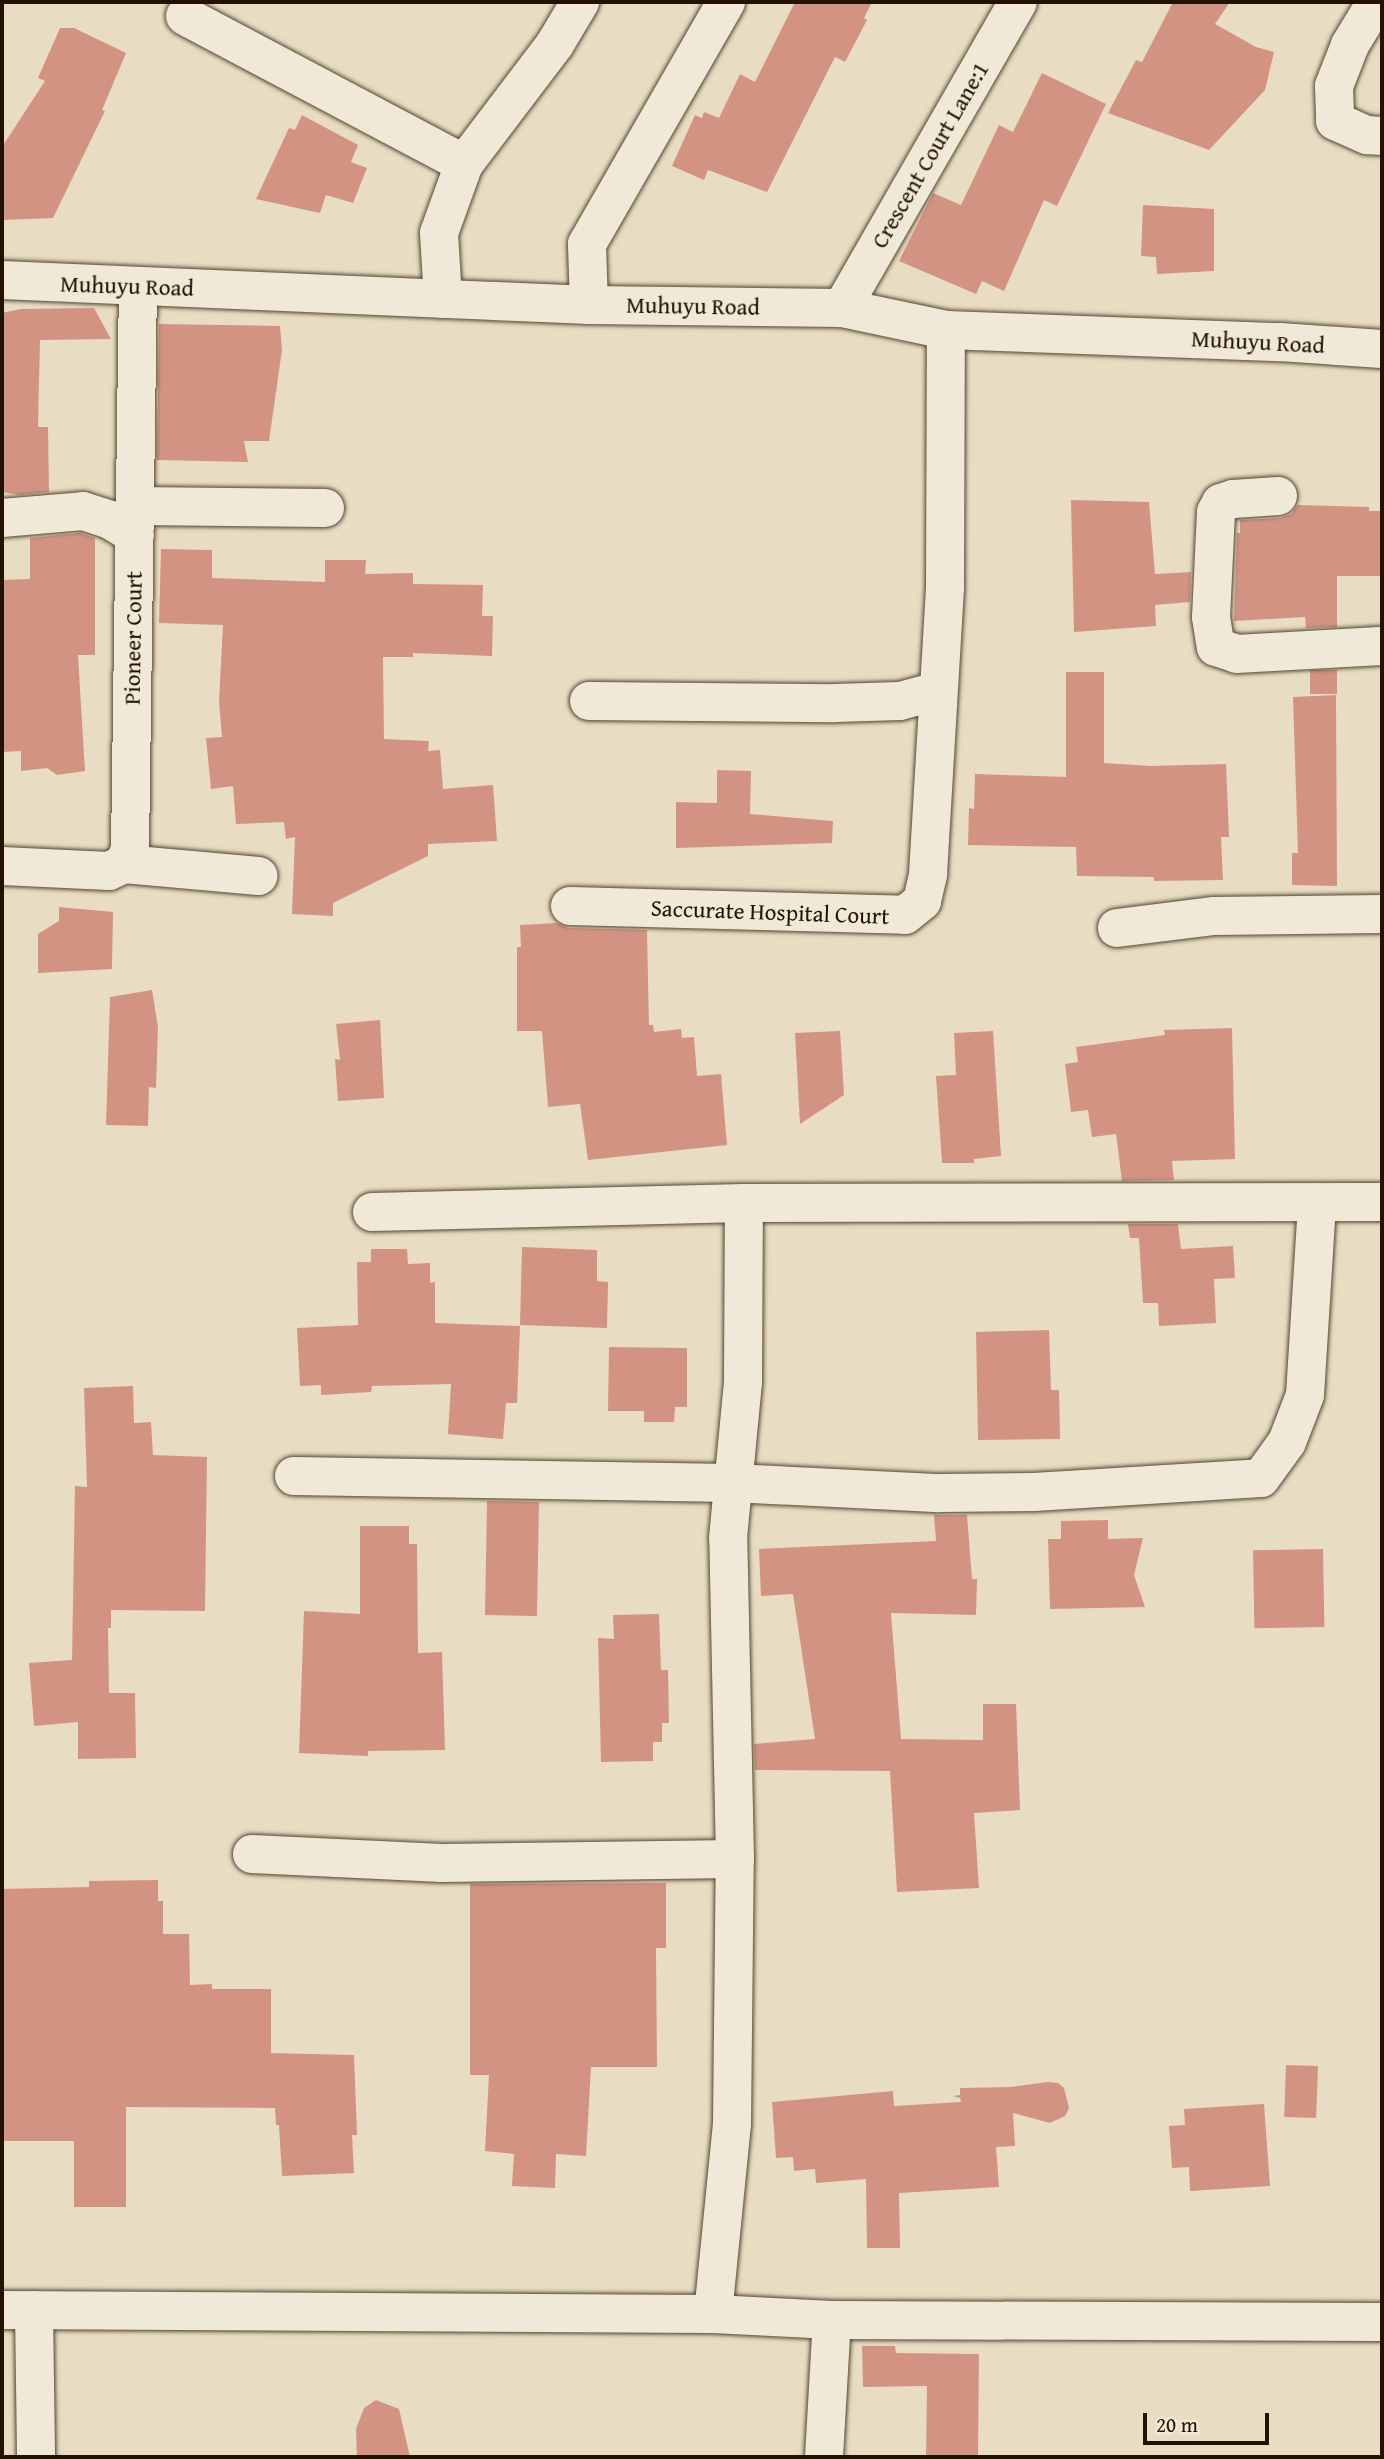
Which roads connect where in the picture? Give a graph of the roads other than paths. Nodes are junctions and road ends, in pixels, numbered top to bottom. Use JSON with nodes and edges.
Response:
{"nodes":[{"id":1,"x":580,"y":2,"type":"edge"},
{"id":2,"x":726,"y":2,"type":"edge"},
{"id":3,"x":1018,"y":2,"type":"edge"},
{"id":4,"x":1376,"y":2,"type":"edge"},
{"id":5,"x":185,"y":16,"type":"dead end"},
{"id":6,"x":1382,"y":136,"type":"edge"},
{"id":7,"x":464,"y":164,"type":"junction"},
{"id":8,"x":2,"y":280,"type":"edge"},
{"id":9,"x":138,"y":286,"type":"junction"},
{"id":10,"x":443,"y":299,"type":"junction"},
{"id":11,"x":589,"y":305,"type":"junction"},
{"id":12,"x":842,"y":308,"type":"junction"},
{"id":13,"x":946,"y":330,"type":"junction"},
{"id":14,"x":1382,"y":349,"type":"edge"},
{"id":15,"x":1278,"y":496,"type":"dead end"},
{"id":16,"x":324,"y":508,"type":"dead end"},
{"id":17,"x":2,"y":518,"type":"edge"},
{"id":18,"x":135,"y":521,"type":"junction"},
{"id":19,"x":1382,"y":646,"type":"edge"},
{"id":20,"x":938,"y":691,"type":"junction"},
{"id":21,"x":589,"y":701,"type":"dead end"},
{"id":22,"x":124,"y":864,"type":"junction"},
{"id":23,"x":2,"y":866,"type":"edge"},
{"id":24,"x":258,"y":876,"type":"dead end"},
{"id":25,"x":570,"y":906,"type":"dead end"},
{"id":26,"x":1382,"y":914,"type":"edge"},
{"id":27,"x":1117,"y":928,"type":"dead end"},
{"id":28,"x":1317,"y":1202,"type":"junction"},
{"id":29,"x":1382,"y":1202,"type":"edge"},
{"id":30,"x":744,"y":1203,"type":"junction"},
{"id":31,"x":372,"y":1212,"type":"dead end"},
{"id":32,"x":294,"y":1476,"type":"dead end"},
{"id":33,"x":732,"y":1483,"type":"junction"},
{"id":34,"x":252,"y":1854,"type":"dead end"},
{"id":35,"x":735,"y":1859,"type":"junction"},
{"id":36,"x":18,"y":2310,"type":"edge"},
{"id":37,"x":713,"y":2314,"type":"junction"},
{"id":38,"x":832,"y":2320,"type":"junction"},
{"id":39,"x":1382,"y":2322,"type":"edge"},
{"id":40,"x":36,"y":2457,"type":"edge"},
{"id":41,"x":824,"y":2457,"type":"edge"}],
"edges":[{"from":1,"to":7,"type":"street"},
{"from":2,"to":11,"type":"street"},
{"from":3,"to":12,"type":"street","name":"Crescent Court Lane:1"},
{"from":4,"to":6,"type":"street"},
{"from":5,"to":7,"type":"street"},
{"from":7,"to":10,"type":"street"},
{"from":8,"to":9,"type":"street","name":"Muhuyu Road"},
{"from":9,"to":10,"type":"street","name":"Muhuyu Road"},
{"from":9,"to":18,"type":"street","name":"Pioneer Court"},
{"from":10,"to":11,"type":"street","name":"Muhuyu Road"},
{"from":11,"to":12,"type":"street","name":"Muhuyu Road"},
{"from":12,"to":13,"type":"street","name":"Muhuyu Road"},
{"from":13,"to":14,"type":"street","name":"Muhuyu Road"},
{"from":13,"to":20,"type":"street","name":"Saccurate Hospital Court"},
{"from":15,"to":19,"type":"street"},
{"from":16,"to":18,"type":"street"},
{"from":17,"to":18,"type":"street"},
{"from":18,"to":22,"type":"street","name":"Pioneer Court"},
{"from":20,"to":21,"type":"street"},
{"from":20,"to":25,"type":"street","name":"Saccurate Hospital Court"},
{"from":22,"to":23,"type":"street"},
{"from":22,"to":24,"type":"street"},
{"from":26,"to":27,"type":"street"},
{"from":28,"to":29,"type":"street"},
{"from":28,"to":30,"type":"street"},
{"from":28,"to":33,"type":"street"},
{"from":30,"to":31,"type":"street"},
{"from":30,"to":33,"type":"street"},
{"from":32,"to":33,"type":"street"},
{"from":33,"to":35,"type":"street"},
{"from":34,"to":35,"type":"street"},
{"from":35,"to":37,"type":"street"},
{"from":36,"to":37,"type":"street"},
{"from":36,"to":40,"type":"street"},
{"from":37,"to":38,"type":"street"},
{"from":38,"to":39,"type":"street"},
{"from":38,"to":41,"type":"street"}]}
